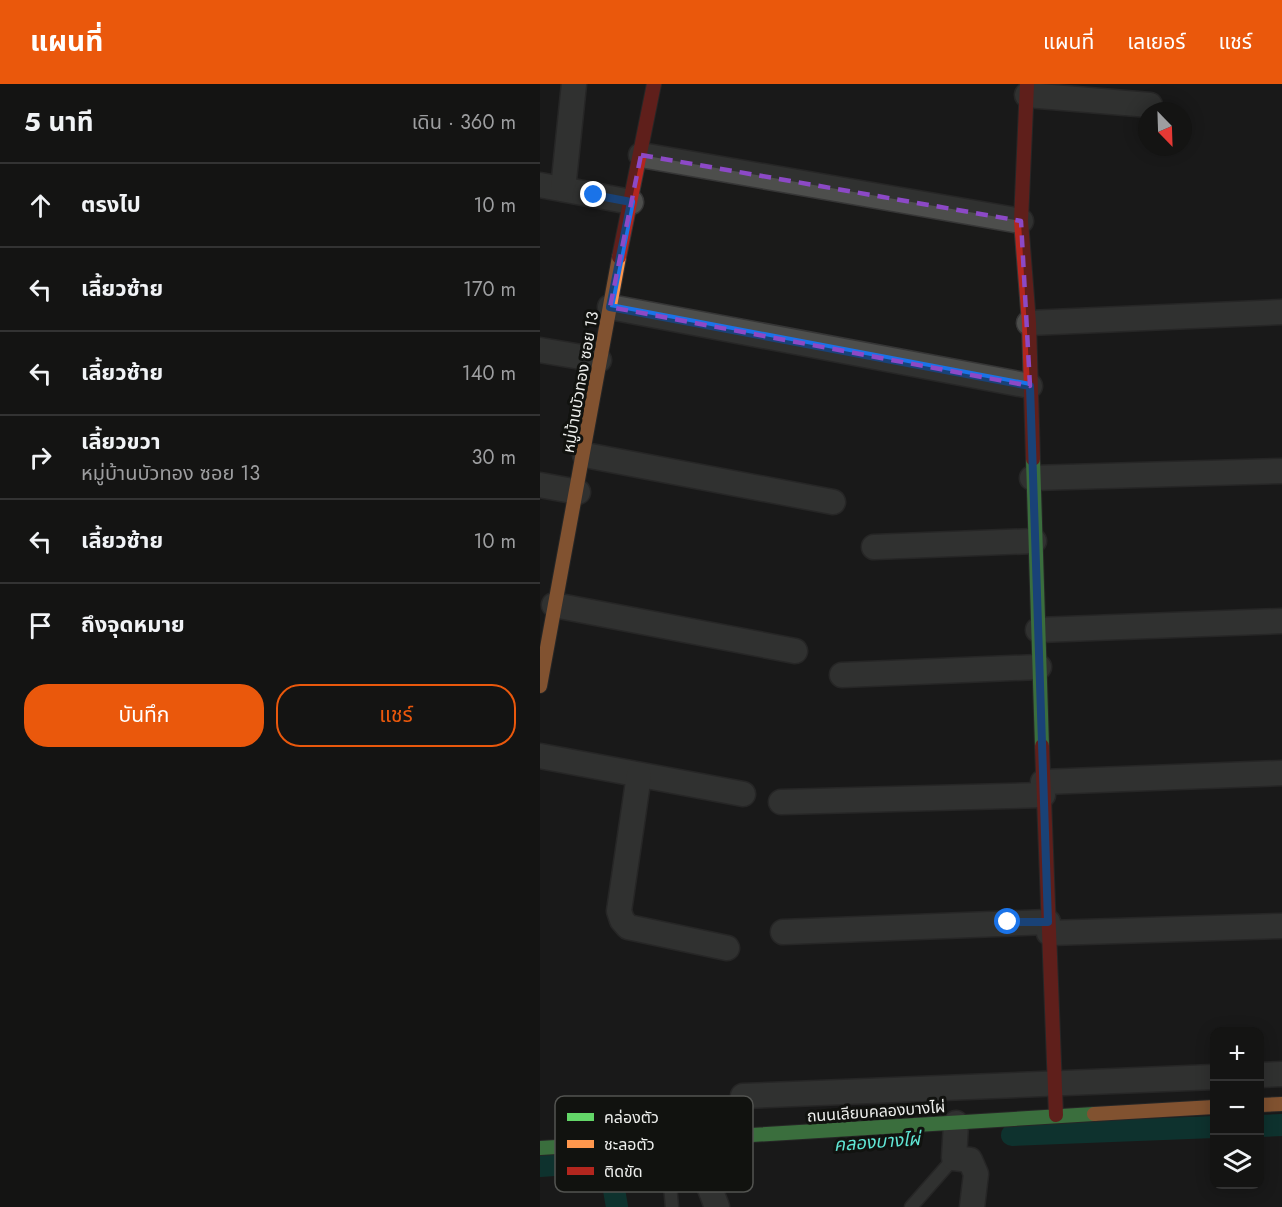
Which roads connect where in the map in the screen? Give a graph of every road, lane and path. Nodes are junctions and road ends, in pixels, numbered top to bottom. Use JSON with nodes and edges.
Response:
{"nodes":[{"id":1,"x":574,"y":84,"type":"edge"},
{"id":2,"x":654,"y":84,"type":"edge"},
{"id":3,"x":1027,"y":89,"type":"edge"},
{"id":4,"x":1138,"y":103,"type":"edge"},
{"id":5,"x":641,"y":155,"type":"junction"},
{"id":6,"x":552,"y":187,"type":"edge"},
{"id":7,"x":631,"y":202,"type":"junction"},
{"id":8,"x":1021,"y":221,"type":"junction"},
{"id":9,"x":610,"y":307,"type":"junction"},
{"id":10,"x":1282,"y":312,"type":"edge"},
{"id":11,"x":1029,"y":323,"type":"junction"},
{"id":12,"x":540,"y":350,"type":"edge"},
{"id":13,"x":599,"y":360,"type":"junction"},
{"id":14,"x":1030,"y":386,"type":"junction"},
{"id":15,"x":585,"y":455,"type":"junction"},
{"id":16,"x":1282,"y":471,"type":"edge"},
{"id":17,"x":1032,"y":478,"type":"junction"},
{"id":18,"x":540,"y":485,"type":"edge"},
{"id":19,"x":578,"y":492,"type":"junction"},
{"id":20,"x":833,"y":502,"type":"dead end"},
{"id":21,"x":1034,"y":542,"type":"junction"},
{"id":22,"x":874,"y":548,"type":"dead end"},
{"id":23,"x":554,"y":604,"type":"junction"},
{"id":24,"x":1282,"y":621,"type":"edge"},
{"id":25,"x":545,"y":628,"type":"edge"},
{"id":26,"x":1038,"y":630,"type":"junction"},
{"id":27,"x":795,"y":651,"type":"dead end"},
{"id":28,"x":1039,"y":667,"type":"junction"},
{"id":29,"x":842,"y":675,"type":"dead end"},
{"id":30,"x":540,"y":686,"type":"edge"},
{"id":31,"x":540,"y":756,"type":"edge"},
{"id":32,"x":1282,"y":773,"type":"edge"},
{"id":33,"x":639,"y":775,"type":"junction"},
{"id":34,"x":1043,"y":788,"type":"junction"},
{"id":35,"x":742,"y":794,"type":"dead end"},
{"id":36,"x":781,"y":802,"type":"dead end"},
{"id":37,"x":1282,"y":926,"type":"edge"},
{"id":38,"x":1049,"y":928,"type":"junction"},
{"id":39,"x":783,"y":932,"type":"dead end"},
{"id":40,"x":727,"y":948,"type":"dead end"},
{"id":41,"x":1282,"y":1074,"type":"edge"},
{"id":42,"x":1264,"y":1075,"type":"edge"},
{"id":43,"x":1210,"y":1077,"type":"edge"},
{"id":44,"x":1055,"y":1086,"type":"junction"},
{"id":45,"x":743,"y":1096,"type":"dead end"},
{"id":46,"x":1282,"y":1104,"type":"edge"},
{"id":47,"x":1264,"y":1105,"type":"edge"},
{"id":48,"x":1210,"y":1107,"type":"edge"},
{"id":49,"x":1056,"y":1115,"type":"junction"},
{"id":50,"x":955,"y":1142,"type":"junction"},
{"id":51,"x":753,"y":1144,"type":"edge"},
{"id":52,"x":540,"y":1148,"type":"edge"},
{"id":53,"x":555,"y":1148,"type":"edge"},
{"id":54,"x":670,"y":1192,"type":"edge"},
{"id":55,"x":672,"y":1207,"type":"edge"},
{"id":56,"x":911,"y":1207,"type":"edge"},
{"id":57,"x":972,"y":1207,"type":"edge"}],
"edges":[{"from":1,"to":6,"type":"street"},
{"from":2,"to":5,"type":"street","name":"หมู่บ้านบัวทอง ซอย 13"},
{"from":3,"to":4,"type":"street"},
{"from":3,"to":8,"type":"street"},
{"from":5,"to":7,"type":"street","name":"หมู่บ้านบัวทอง ซอย 13"},
{"from":5,"to":8,"type":"street"},
{"from":6,"to":7,"type":"street"},
{"from":7,"to":9,"type":"street","name":"หมู่บ้านบัวทอง ซอย 13"},
{"from":8,"to":11,"type":"street"},
{"from":9,"to":13,"type":"street","name":"หมู่บ้านบัวทอง ซอย 13"},
{"from":9,"to":14,"type":"street"},
{"from":10,"to":11,"type":"street"},
{"from":11,"to":14,"type":"street"},
{"from":12,"to":13,"type":"street"},
{"from":13,"to":15,"type":"street","name":"หมู่บ้านบัวทอง ซอย 13"},
{"from":14,"to":17,"type":"street"},
{"from":15,"to":19,"type":"street","name":"หมู่บ้านบัวทอง ซอย 13"},
{"from":15,"to":20,"type":"street"},
{"from":16,"to":17,"type":"street"},
{"from":17,"to":21,"type":"street"},
{"from":18,"to":19,"type":"street"},
{"from":19,"to":23,"type":"street","name":"หมู่บ้านบัวทอง ซอย 13"},
{"from":21,"to":22,"type":"street"},
{"from":21,"to":26,"type":"street"},
{"from":23,"to":25,"type":"street","name":"หมู่บ้านบัวทอง ซอย 13"},
{"from":23,"to":27,"type":"street"},
{"from":24,"to":26,"type":"street"},
{"from":25,"to":30,"type":"street","name":"หมู่บ้านบัวทอง ซอย 13"},
{"from":26,"to":28,"type":"street"},
{"from":28,"to":29,"type":"street"},
{"from":28,"to":34,"type":"street"},
{"from":31,"to":33,"type":"street"},
{"from":32,"to":34,"type":"street"},
{"from":33,"to":35,"type":"street"},
{"from":33,"to":40,"type":"street"},
{"from":34,"to":36,"type":"street"},
{"from":34,"to":38,"type":"street"},
{"from":37,"to":38,"type":"street"},
{"from":38,"to":39,"type":"street"},
{"from":38,"to":44,"type":"street"},
{"from":41,"to":42,"type":"street"},
{"from":43,"to":44,"type":"street"},
{"from":44,"to":45,"type":"street"},
{"from":44,"to":49,"type":"street"},
{"from":46,"to":47,"type":"street"},
{"from":48,"to":49,"type":"street","name":"ถนนเลียบคลองบางไผ่"},
{"from":49,"to":50,"type":"street","name":"ถนนเลียบคลองบางไผ่"},
{"from":50,"to":51,"type":"street","name":"ถนนเลียบคลองบางไผ่"},
{"from":50,"to":56,"type":"lane"},
{"from":50,"to":57,"type":"street"},
{"from":52,"to":53,"type":"street","name":"ถนนเลียบคลองบางไผ่"},
{"from":54,"to":55,"type":"lane"}]}
